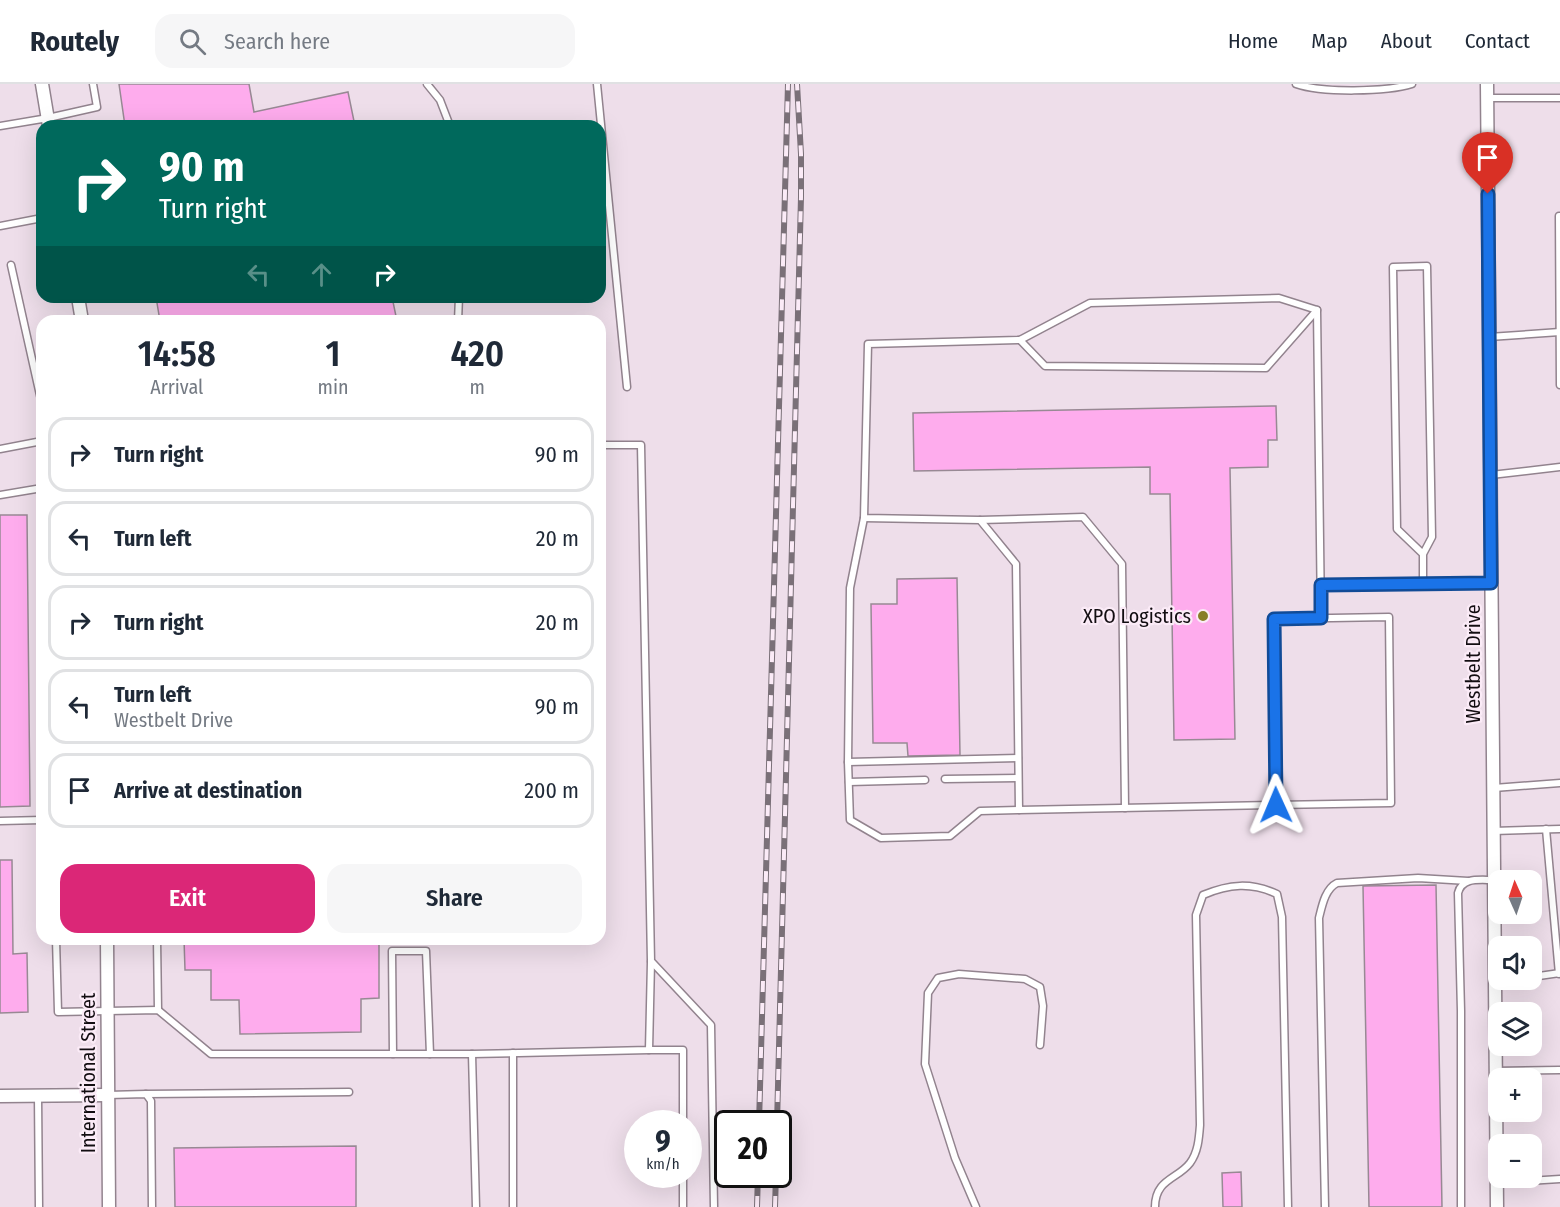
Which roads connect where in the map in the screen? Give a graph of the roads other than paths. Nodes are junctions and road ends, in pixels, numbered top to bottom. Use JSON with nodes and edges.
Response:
{"nodes":[{"id":1,"x":42,"y":84,"type":"edge"},
{"id":2,"x":93,"y":84,"type":"edge"},
{"id":3,"x":427,"y":84,"type":"edge"},
{"id":4,"x":597,"y":84,"type":"edge"},
{"id":5,"x":1296,"y":84,"type":"edge"},
{"id":6,"x":1412,"y":84,"type":"edge"},
{"id":7,"x":1487,"y":84,"type":"edge"},
{"id":8,"x":1487,"y":98,"type":"junction"},
{"id":9,"x":1560,"y":98,"type":"edge"},
{"id":10,"x":48,"y":120,"type":"edge"},
{"id":11,"x":54,"y":120,"type":"edge"},
{"id":12,"x":448,"y":120,"type":"edge"},
{"id":13,"x":601,"y":120,"type":"edge"},
{"id":14,"x":36,"y":123,"type":"edge"},
{"id":15,"x":0,"y":126,"type":"edge"},
{"id":16,"x":606,"y":175,"type":"edge"},
{"id":17,"x":1558,"y":216,"type":"dead end"},
{"id":18,"x":36,"y":219,"type":"edge"},
{"id":19,"x":0,"y":226,"type":"edge"},
{"id":20,"x":11,"y":265,"type":"dead end"},
{"id":21,"x":1317,"y":310,"type":"junction"},
{"id":22,"x":1559,"y":332,"type":"edge"},
{"id":23,"x":1490,"y":337,"type":"junction"},
{"id":24,"x":1020,"y":340,"type":"junction"},
{"id":25,"x":36,"y":378,"type":"edge"},
{"id":26,"x":1560,"y":386,"type":"edge"},
{"id":27,"x":627,"y":387,"type":"dead end"},
{"id":28,"x":36,"y":442,"type":"edge"},
{"id":29,"x":606,"y":445,"type":"edge"},
{"id":30,"x":0,"y":449,"type":"edge"},
{"id":31,"x":1560,"y":467,"type":"edge"},
{"id":32,"x":1491,"y":475,"type":"junction"},
{"id":33,"x":36,"y":489,"type":"edge"},
{"id":34,"x":0,"y":495,"type":"edge"},
{"id":35,"x":864,"y":518,"type":"junction"},
{"id":36,"x":980,"y":520,"type":"junction"},
{"id":37,"x":1423,"y":554,"type":"junction"},
{"id":38,"x":1491,"y":583,"type":"junction"},
{"id":39,"x":1423,"y":584,"type":"junction"},
{"id":40,"x":1321,"y":585,"type":"junction"},
{"id":41,"x":1321,"y":618,"type":"junction"},
{"id":42,"x":1018,"y":758,"type":"junction"},
{"id":43,"x":848,"y":762,"type":"junction"},
{"id":44,"x":1018,"y":778,"type":"junction"},
{"id":45,"x":945,"y":779,"type":"dead end"},
{"id":46,"x":925,"y":780,"type":"dead end"},
{"id":47,"x":849,"y":782,"type":"junction"},
{"id":48,"x":1560,"y":783,"type":"edge"},
{"id":49,"x":1493,"y":788,"type":"junction"},
{"id":50,"x":1276,"y":805,"type":"junction"},
{"id":51,"x":1125,"y":807,"type":"junction"},
{"id":52,"x":1019,"y":810,"type":"junction"},
{"id":53,"x":36,"y":820,"type":"edge"},
{"id":54,"x":0,"y":821,"type":"edge"},
{"id":55,"x":1546,"y":829,"type":"junction"},
{"id":56,"x":1560,"y":829,"type":"edge"},
{"id":57,"x":1493,"y":831,"type":"junction"},
{"id":58,"x":1494,"y":870,"type":"edge"},
{"id":59,"x":1488,"y":880,"type":"edge"},
{"id":60,"x":1468,"y":881,"type":"junction"},
{"id":61,"x":57,"y":945,"type":"edge"},
{"id":62,"x":106,"y":945,"type":"edge"},
{"id":63,"x":157,"y":945,"type":"edge"},
{"id":64,"x":651,"y":961,"type":"junction"},
{"id":65,"x":1559,"y":974,"type":"edge"},
{"id":66,"x":1542,"y":976,"type":"edge"},
{"id":67,"x":1494,"y":990,"type":"edge"},
{"id":68,"x":158,"y":1010,"type":"junction"},
{"id":69,"x":108,"y":1012,"type":"junction"},
{"id":70,"x":1040,"y":1045,"type":"dead end"},
{"id":71,"x":649,"y":1050,"type":"junction"},
{"id":72,"x":513,"y":1053,"type":"junction"},
{"id":73,"x":393,"y":1054,"type":"junction"},
{"id":74,"x":430,"y":1054,"type":"junction"},
{"id":75,"x":472,"y":1054,"type":"junction"},
{"id":76,"x":1495,"y":1068,"type":"edge"},
{"id":77,"x":1542,"y":1070,"type":"edge"},
{"id":78,"x":1560,"y":1070,"type":"edge"},
{"id":79,"x":349,"y":1092,"type":"dead end"},
{"id":80,"x":146,"y":1094,"type":"junction"},
{"id":81,"x":38,"y":1095,"type":"junction"},
{"id":82,"x":108,"y":1095,"type":"junction"},
{"id":83,"x":0,"y":1096,"type":"edge"},
{"id":84,"x":683,"y":1110,"type":"edge"},
{"id":85,"x":1560,"y":1179,"type":"edge"},
{"id":86,"x":1542,"y":1180,"type":"edge"},
{"id":87,"x":683,"y":1188,"type":"edge"},
{"id":88,"x":1497,"y":1188,"type":"edge"},
{"id":89,"x":39,"y":1207,"type":"edge"},
{"id":90,"x":109,"y":1207,"type":"edge"},
{"id":91,"x":152,"y":1207,"type":"edge"},
{"id":92,"x":476,"y":1207,"type":"edge"},
{"id":93,"x":513,"y":1207,"type":"edge"},
{"id":94,"x":683,"y":1207,"type":"edge"},
{"id":95,"x":714,"y":1207,"type":"edge"},
{"id":96,"x":976,"y":1207,"type":"edge"},
{"id":97,"x":1155,"y":1207,"type":"edge"},
{"id":98,"x":1288,"y":1207,"type":"edge"},
{"id":99,"x":1325,"y":1207,"type":"edge"},
{"id":100,"x":1461,"y":1207,"type":"edge"},
{"id":101,"x":1497,"y":1207,"type":"edge"}],
"edges":[{"from":1,"to":10,"type":"street"},
{"from":2,"to":11,"type":"lane"},
{"from":3,"to":12,"type":"lane"},
{"from":4,"to":13,"type":"lane"},
{"from":5,"to":6,"type":"lane"},
{"from":7,"to":8,"type":"street","name":"Westbelt Drive"},
{"from":8,"to":9,"type":"lane"},
{"from":8,"to":23,"type":"street","name":"Westbelt Drive"},
{"from":14,"to":15,"type":"lane"},
{"from":16,"to":27,"type":"lane"},
{"from":17,"to":22,"type":"lane"},
{"from":18,"to":19,"type":"lane"},
{"from":20,"to":25,"type":"lane"},
{"from":21,"to":24,"type":"lane"},
{"from":21,"to":24,"type":"lane"},
{"from":21,"to":40,"type":"lane"},
{"from":22,"to":23,"type":"lane"},
{"from":22,"to":26,"type":"lane"},
{"from":23,"to":32,"type":"street","name":"Westbelt Drive"},
{"from":24,"to":35,"type":"lane"},
{"from":28,"to":30,"type":"lane"},
{"from":29,"to":64,"type":"lane"},
{"from":31,"to":32,"type":"lane"},
{"from":32,"to":38,"type":"street","name":"Westbelt Drive"},
{"from":33,"to":34,"type":"lane"},
{"from":35,"to":36,"type":"lane"},
{"from":35,"to":43,"type":"lane"},
{"from":36,"to":42,"type":"lane"},
{"from":36,"to":51,"type":"lane"},
{"from":37,"to":37,"type":"lane"},
{"from":37,"to":39,"type":"lane"},
{"from":38,"to":39,"type":"lane"},
{"from":38,"to":49,"type":"street","name":"Westbelt Drive"},
{"from":39,"to":40,"type":"lane"},
{"from":40,"to":41,"type":"lane"},
{"from":41,"to":50,"type":"lane"},
{"from":41,"to":50,"type":"lane"},
{"from":42,"to":43,"type":"lane"},
{"from":42,"to":44,"type":"lane"},
{"from":43,"to":47,"type":"lane"},
{"from":44,"to":45,"type":"lane"},
{"from":44,"to":52,"type":"lane"},
{"from":46,"to":47,"type":"lane"},
{"from":47,"to":52,"type":"lane"},
{"from":48,"to":49,"type":"lane"},
{"from":49,"to":57,"type":"street","name":"Westbelt Drive"},
{"from":50,"to":51,"type":"lane"},
{"from":51,"to":52,"type":"lane"},
{"from":53,"to":54,"type":"lane"},
{"from":55,"to":56,"type":"lane"},
{"from":55,"to":57,"type":"lane"},
{"from":55,"to":65,"type":"lane"},
{"from":57,"to":58,"type":"street","name":"Westbelt Drive"},
{"from":59,"to":60,"type":"lane"},
{"from":60,"to":99,"type":"lane"},
{"from":60,"to":100,"type":"lane"},
{"from":61,"to":69,"type":"lane"},
{"from":62,"to":69,"type":"street","name":"International Street"},
{"from":63,"to":68,"type":"lane"},
{"from":64,"to":71,"type":"lane"},
{"from":64,"to":95,"type":"lane"},
{"from":65,"to":66,"type":"lane"},
{"from":67,"to":76,"type":"street","name":"Westbelt Drive"},
{"from":68,"to":69,"type":"lane"},
{"from":68,"to":73,"type":"lane"},
{"from":69,"to":82,"type":"street","name":"International Street"},
{"from":70,"to":96,"type":"lane"},
{"from":71,"to":72,"type":"lane"},
{"from":71,"to":84,"type":"lane"},
{"from":72,"to":75,"type":"lane"},
{"from":72,"to":93,"type":"lane"},
{"from":73,"to":74,"type":"lane"},
{"from":73,"to":74,"type":"lane"},
{"from":74,"to":75,"type":"lane"},
{"from":75,"to":92,"type":"lane"},
{"from":77,"to":78,"type":"lane"},
{"from":79,"to":80,"type":"lane"},
{"from":80,"to":82,"type":"lane"},
{"from":80,"to":91,"type":"lane"},
{"from":81,"to":82,"type":"street"},
{"from":81,"to":83,"type":"street"},
{"from":81,"to":89,"type":"lane"},
{"from":82,"to":90,"type":"street","name":"International Street"},
{"from":85,"to":86,"type":"lane"},
{"from":87,"to":94,"type":"lane"},
{"from":88,"to":101,"type":"street","name":"Westbelt Drive"},
{"from":97,"to":98,"type":"lane"}]}
